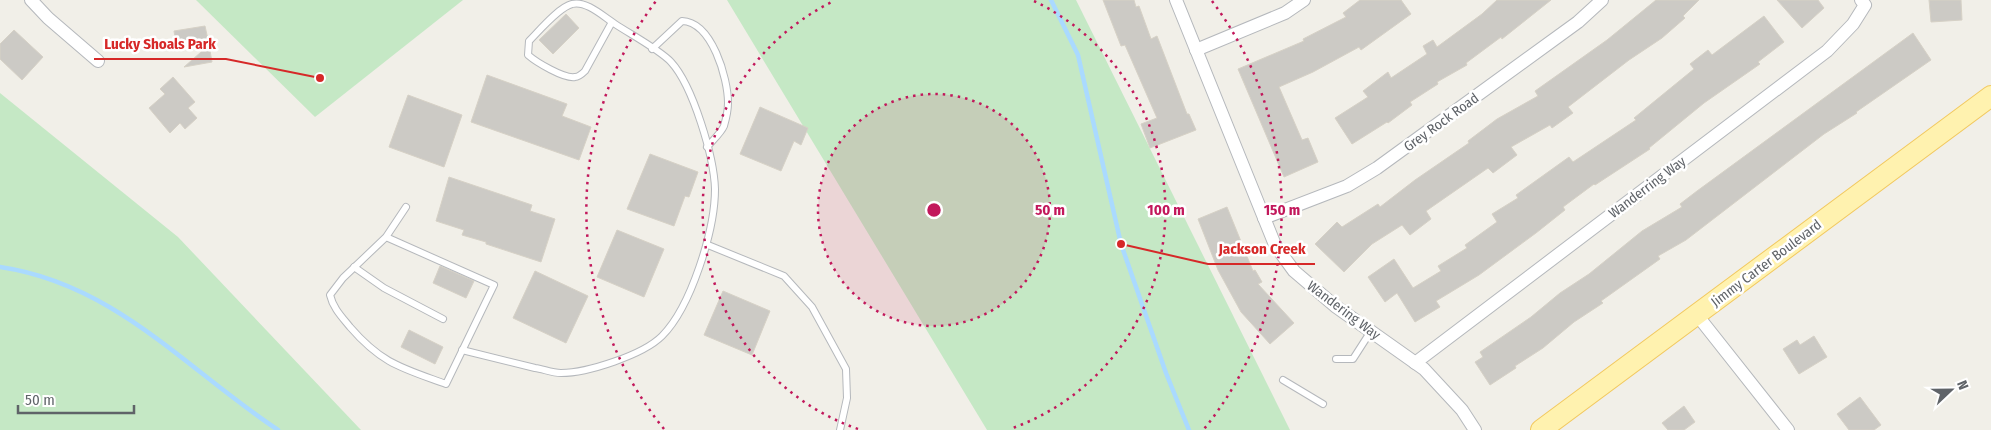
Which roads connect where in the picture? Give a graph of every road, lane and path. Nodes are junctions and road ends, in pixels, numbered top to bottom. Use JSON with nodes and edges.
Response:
{"nodes":[{"id":1,"x":31,"y":0,"type":"edge"},
{"id":2,"x":1176,"y":0,"type":"edge"},
{"id":3,"x":1304,"y":0,"type":"edge"},
{"id":4,"x":1602,"y":0,"type":"edge"},
{"id":5,"x":1861,"y":0,"type":"edge"},
{"id":6,"x":612,"y":22,"type":"junction"},
{"id":7,"x":652,"y":49,"type":"junction"},
{"id":8,"x":1196,"y":50,"type":"junction"},
{"id":9,"x":98,"y":61,"type":"dead end"},
{"id":10,"x":1991,"y":96,"type":"edge"},
{"id":11,"x":707,"y":147,"type":"junction"},
{"id":12,"x":406,"y":207,"type":"dead end"},
{"id":13,"x":1264,"y":218,"type":"junction"},
{"id":14,"x":386,"y":237,"type":"junction"},
{"id":15,"x":708,"y":245,"type":"junction"},
{"id":16,"x":354,"y":267,"type":"junction"},
{"id":17,"x":1697,"y":315,"type":"junction"},
{"id":18,"x":443,"y":319,"type":"dead end"},
{"id":19,"x":1371,"y":331,"type":"junction"},
{"id":20,"x":462,"y":350,"type":"junction"},
{"id":21,"x":1336,"y":358,"type":"dead end"},
{"id":22,"x":1415,"y":363,"type":"junction"},
{"id":23,"x":1283,"y":380,"type":"dead end"},
{"id":24,"x":1323,"y":404,"type":"dead end"},
{"id":25,"x":840,"y":430,"type":"edge"},
{"id":26,"x":1475,"y":430,"type":"edge"},
{"id":27,"x":1541,"y":430,"type":"edge"},
{"id":28,"x":1788,"y":430,"type":"edge"}],
"edges":[{"from":1,"to":9,"type":"street"},
{"from":2,"to":8,"type":"street","name":"Wandering Way"},
{"from":3,"to":8,"type":"street"},
{"from":4,"to":13,"type":"street","name":"Grey Rock Road"},
{"from":5,"to":22,"type":"street","name":"Wanderring Way"},
{"from":6,"to":6,"type":"lane"},
{"from":6,"to":7,"type":"lane"},
{"from":7,"to":11,"type":"lane"},
{"from":7,"to":11,"type":"lane"},
{"from":8,"to":13,"type":"street","name":"Wandering Way"},
{"from":10,"to":17,"type":"main road","name":"Jimmy Carter Boulevard"},
{"from":11,"to":15,"type":"lane"},
{"from":12,"to":14,"type":"lane"},
{"from":13,"to":19,"type":"street","name":"Wandering Way"},
{"from":14,"to":16,"type":"lane"},
{"from":14,"to":20,"type":"lane"},
{"from":15,"to":20,"type":"lane"},
{"from":15,"to":25,"type":"lane"},
{"from":16,"to":18,"type":"lane"},
{"from":16,"to":20,"type":"lane"},
{"from":17,"to":27,"type":"main road","name":"Jimmy Carter Boulevard"},
{"from":17,"to":28,"type":"street"},
{"from":19,"to":21,"type":"lane"},
{"from":19,"to":22,"type":"street","name":"Wandering Way"},
{"from":22,"to":26,"type":"street","name":"Wandering Way"},
{"from":23,"to":24,"type":"lane"}]}
